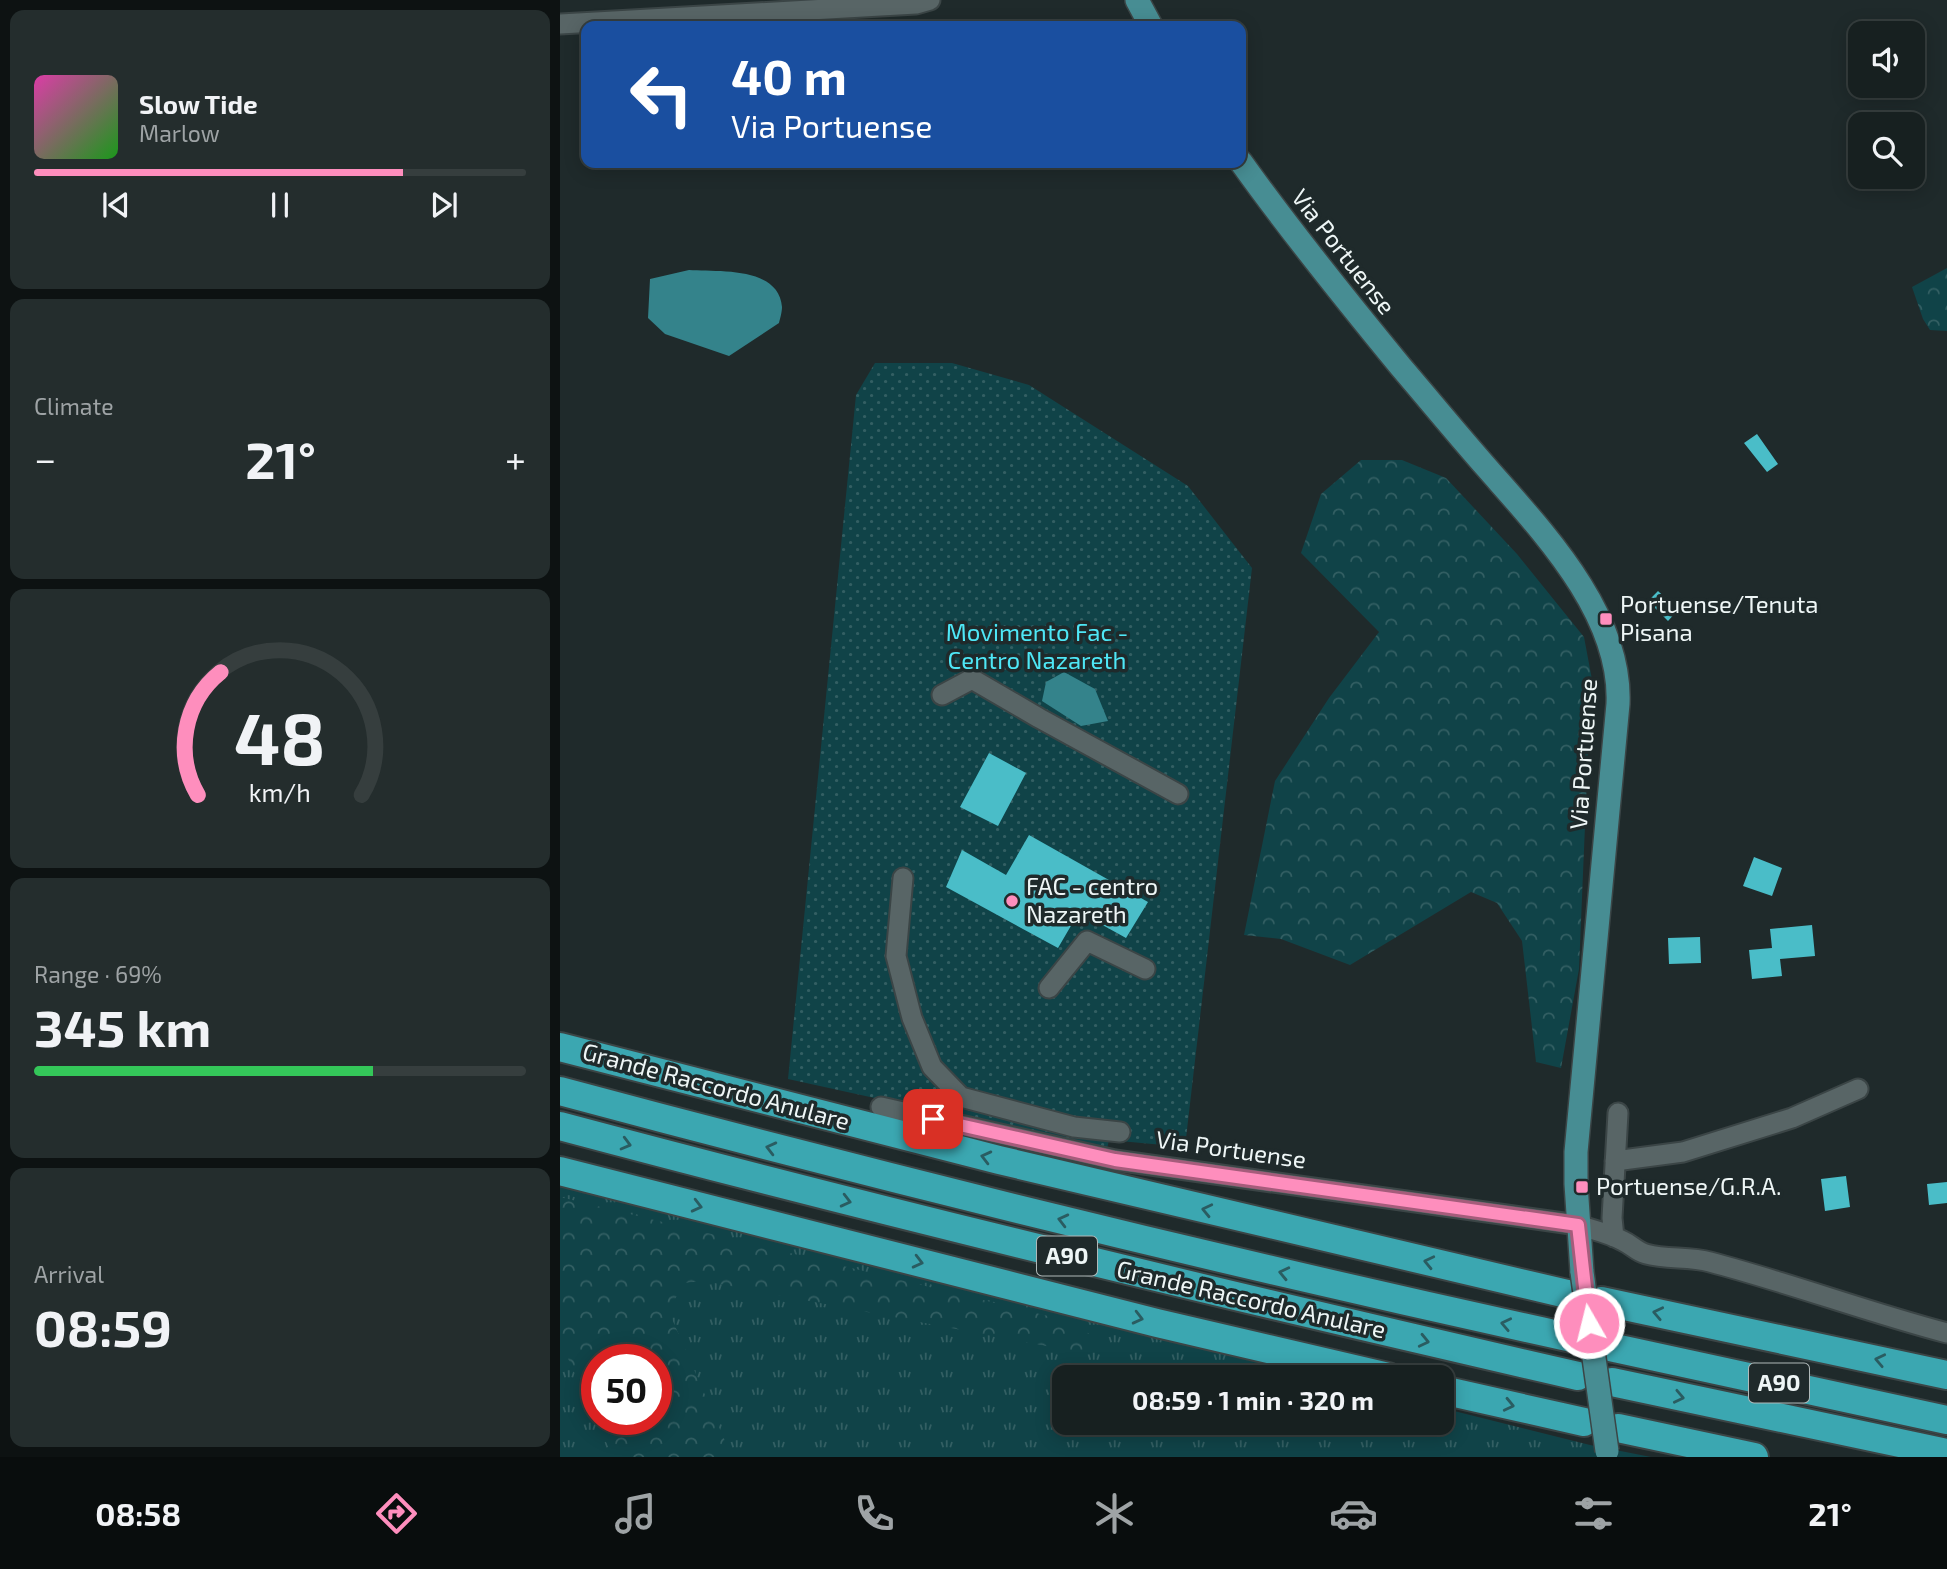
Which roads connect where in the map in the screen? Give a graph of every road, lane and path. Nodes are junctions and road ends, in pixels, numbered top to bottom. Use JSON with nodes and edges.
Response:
{"nodes":[{"id":1,"x":930,"y":0,"type":"edge"},
{"id":2,"x":1137,"y":0,"type":"edge"},
{"id":3,"x":614,"y":21,"type":"edge"},
{"id":4,"x":1148,"y":21,"type":"edge"},
{"id":5,"x":581,"y":23,"type":"edge"},
{"id":6,"x":560,"y":24,"type":"edge"},
{"id":7,"x":1246,"y":168,"type":"edge"},
{"id":8,"x":942,"y":695,"type":"dead end"},
{"id":9,"x":1178,"y":794,"type":"dead end"},
{"id":10,"x":903,"y":878,"type":"dead end"},
{"id":11,"x":1145,"y":969,"type":"dead end"},
{"id":12,"x":1049,"y":988,"type":"dead end"},
{"id":13,"x":560,"y":1047,"type":"edge"},
{"id":14,"x":1858,"y":1089,"type":"dead end"},
{"id":15,"x":560,"y":1091,"type":"edge"},
{"id":16,"x":881,"y":1107,"type":"dead end"},
{"id":17,"x":1618,"y":1113,"type":"dead end"},
{"id":18,"x":560,"y":1126,"type":"edge"},
{"id":19,"x":1120,"y":1132,"type":"dead end"},
{"id":20,"x":1615,"y":1161,"type":"junction"},
{"id":21,"x":560,"y":1171,"type":"edge"},
{"id":22,"x":1578,"y":1225,"type":"junction"},
{"id":23,"x":1614,"y":1237,"type":"junction"},
{"id":24,"x":1574,"y":1283,"type":"junction"},
{"id":25,"x":1601,"y":1301,"type":"dead end"},
{"id":26,"x":1947,"y":1334,"type":"edge"},
{"id":27,"x":1572,"y":1338,"type":"dead end"},
{"id":28,"x":1611,"y":1348,"type":"dead end"},
{"id":29,"x":1337,"y":1365,"type":"edge"},
{"id":30,"x":1947,"y":1375,"type":"edge"},
{"id":31,"x":1577,"y":1376,"type":"dead end"},
{"id":32,"x":1612,"y":1382,"type":"dead end"},
{"id":33,"x":1454,"y":1393,"type":"edge"},
{"id":34,"x":1947,"y":1420,"type":"edge"},
{"id":35,"x":1584,"y":1422,"type":"dead end"},
{"id":36,"x":1611,"y":1445,"type":"edge"},
{"id":37,"x":1947,"y":1453,"type":"edge"},
{"id":38,"x":1754,"y":1457,"type":"edge"}],
"edges":[{"from":1,"to":3,"type":"street"},
{"from":2,"to":4,"type":"main road"},
{"from":5,"to":6,"type":"street"},
{"from":7,"to":22,"type":"main road","name":"Via Portuense"},
{"from":8,"to":9,"type":"street"},
{"from":10,"to":19,"type":"street"},
{"from":11,"to":12,"type":"street"},
{"from":24,"to":13,"type":"highway","name":"Grande Raccordo Anulare","one_way":true},
{"from":14,"to":20,"type":"street"},
{"from":27,"to":15,"type":"highway","name":"Grande Raccordo Anulare","number":"A90","one_way":true},
{"from":16,"to":22,"type":"street","name":"Via Portuense"},
{"from":17,"to":20,"type":"street"},
{"from":18,"to":31,"type":"highway","name":"Grande Raccordo Anulare","number":"A90","one_way":true},
{"from":20,"to":23,"type":"street"},
{"from":21,"to":29,"type":"highway","name":"Grande Raccordo Anulare","one_way":true},
{"from":22,"to":23,"type":"street"},
{"from":22,"to":24,"type":"main road","name":"Via Portuense"},
{"from":23,"to":26,"type":"street"},
{"from":24,"to":36,"type":"main road","name":"Via Portuense","bridge":true},
{"from":30,"to":25,"type":"highway","one_way":true},
{"from":28,"to":34,"type":"highway","number":"A90"},
{"from":32,"to":37,"type":"highway","number":"A90","one_way":true},
{"from":33,"to":35,"type":"highway","one_way":true},
{"from":36,"to":38,"type":"highway"}]}
